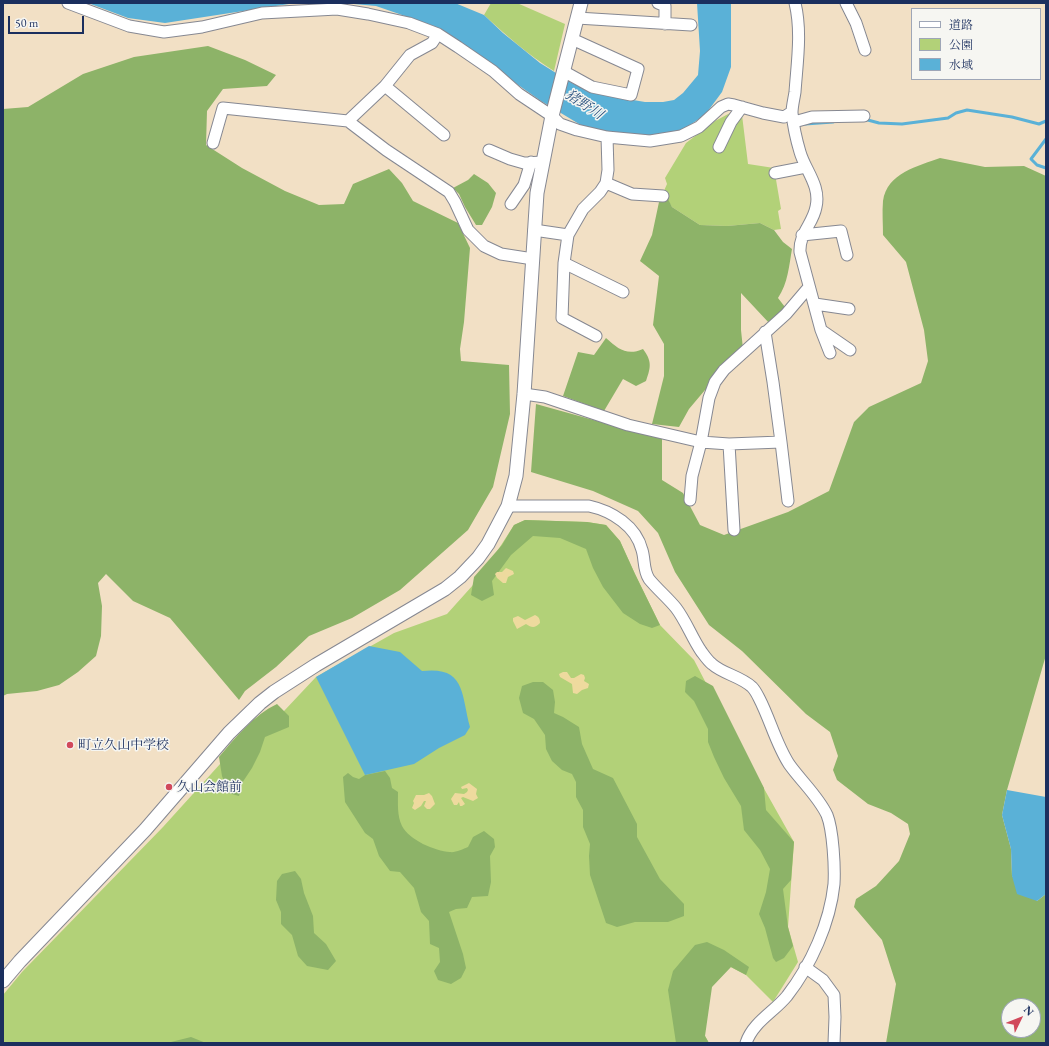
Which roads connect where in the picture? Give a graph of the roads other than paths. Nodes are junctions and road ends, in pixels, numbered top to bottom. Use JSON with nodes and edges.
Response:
{"nodes":[{"id":1,"x":68,"y":3,"type":"edge"},
{"id":2,"x":581,"y":3,"type":"edge"},
{"id":3,"x":658,"y":3,"type":"edge"},
{"id":4,"x":795,"y":3,"type":"edge"},
{"id":5,"x":846,"y":3,"type":"edge"},
{"id":6,"x":577,"y":18,"type":"junction"},
{"id":7,"x":665,"y":24,"type":"junction"},
{"id":8,"x":691,"y":25,"type":"dead end"},
{"id":9,"x":438,"y":34,"type":"junction"},
{"id":10,"x":572,"y":40,"type":"junction"},
{"id":11,"x":865,"y":50,"type":"dead end"},
{"id":12,"x":563,"y":72,"type":"junction"},
{"id":13,"x":385,"y":86,"type":"junction"},
{"id":14,"x":742,"y":107,"type":"junction"},
{"id":15,"x":552,"y":116,"type":"junction"},
{"id":16,"x":864,"y":116,"type":"dead end"},
{"id":17,"x":793,"y":117,"type":"junction"},
{"id":18,"x":348,"y":121,"type":"junction"},
{"id":19,"x":444,"y":134,"type":"dead end"},
{"id":20,"x":607,"y":137,"type":"junction"},
{"id":21,"x":213,"y":143,"type":"dead end"},
{"id":22,"x":719,"y":147,"type":"dead end"},
{"id":23,"x":489,"y":150,"type":"dead end"},
{"id":24,"x":537,"y":162,"type":"junction"},
{"id":25,"x":806,"y":167,"type":"junction"},
{"id":26,"x":775,"y":173,"type":"dead end"},
{"id":27,"x":606,"y":183,"type":"junction"},
{"id":28,"x":663,"y":196,"type":"dead end"},
{"id":29,"x":511,"y":204,"type":"dead end"},
{"id":30,"x":534,"y":230,"type":"junction"},
{"id":31,"x":568,"y":235,"type":"junction"},
{"id":32,"x":802,"y":235,"type":"junction"},
{"id":33,"x":846,"y":256,"type":"dead end"},
{"id":34,"x":532,"y":259,"type":"junction"},
{"id":35,"x":564,"y":263,"type":"junction"},
{"id":36,"x":809,"y":287,"type":"junction"},
{"id":37,"x":622,"y":292,"type":"dead end"},
{"id":38,"x":815,"y":304,"type":"junction"},
{"id":39,"x":849,"y":309,"type":"dead end"},
{"id":40,"x":821,"y":330,"type":"junction"},
{"id":41,"x":765,"y":332,"type":"junction"},
{"id":42,"x":596,"y":336,"type":"dead end"},
{"id":43,"x":850,"y":350,"type":"dead end"},
{"id":44,"x":830,"y":353,"type":"dead end"},
{"id":45,"x":524,"y":394,"type":"junction"},
{"id":46,"x":701,"y":442,"type":"junction"},
{"id":47,"x":781,"y":442,"type":"junction"},
{"id":48,"x":730,"y":444,"type":"junction"},
{"id":49,"x":690,"y":500,"type":"dead end"},
{"id":50,"x":788,"y":501,"type":"dead end"},
{"id":51,"x":508,"y":506,"type":"junction"},
{"id":52,"x":734,"y":530,"type":"dead end"},
{"id":53,"x":805,"y":967,"type":"junction"},
{"id":54,"x":3,"y":981,"type":"edge"},
{"id":55,"x":746,"y":1043,"type":"edge"},
{"id":56,"x":834,"y":1043,"type":"edge"}],
"edges":[{"from":1,"to":9,"type":"street"},
{"from":2,"to":6,"type":"street"},
{"from":3,"to":7,"type":"street"},
{"from":4,"to":17,"type":"street"},
{"from":5,"to":11,"type":"street"},
{"from":6,"to":7,"type":"street"},
{"from":6,"to":10,"type":"street"},
{"from":7,"to":8,"type":"street"},
{"from":9,"to":13,"type":"street"},
{"from":9,"to":15,"type":"street"},
{"from":10,"to":12,"type":"street"},
{"from":10,"to":12,"type":"street"},
{"from":12,"to":15,"type":"street"},
{"from":13,"to":18,"type":"street"},
{"from":13,"to":19,"type":"street"},
{"from":14,"to":17,"type":"street"},
{"from":14,"to":20,"type":"street"},
{"from":14,"to":22,"type":"street"},
{"from":15,"to":20,"type":"street"},
{"from":15,"to":24,"type":"street"},
{"from":16,"to":17,"type":"street"},
{"from":17,"to":25,"type":"street"},
{"from":18,"to":21,"type":"street"},
{"from":18,"to":34,"type":"street"},
{"from":20,"to":27,"type":"street"},
{"from":23,"to":24,"type":"street"},
{"from":24,"to":29,"type":"street"},
{"from":24,"to":30,"type":"street"},
{"from":25,"to":26,"type":"street"},
{"from":25,"to":32,"type":"street"},
{"from":27,"to":28,"type":"street"},
{"from":27,"to":31,"type":"street"},
{"from":30,"to":31,"type":"street"},
{"from":30,"to":34,"type":"street"},
{"from":31,"to":35,"type":"street"},
{"from":32,"to":33,"type":"street"},
{"from":32,"to":36,"type":"street"},
{"from":34,"to":45,"type":"street"},
{"from":35,"to":37,"type":"street"},
{"from":35,"to":42,"type":"street"},
{"from":36,"to":38,"type":"street"},
{"from":36,"to":41,"type":"street"},
{"from":38,"to":39,"type":"street"},
{"from":38,"to":40,"type":"street"},
{"from":40,"to":43,"type":"street"},
{"from":40,"to":44,"type":"street"},
{"from":41,"to":46,"type":"street"},
{"from":41,"to":47,"type":"street"},
{"from":45,"to":46,"type":"street"},
{"from":45,"to":51,"type":"street"},
{"from":46,"to":48,"type":"street"},
{"from":46,"to":49,"type":"street"},
{"from":47,"to":48,"type":"street"},
{"from":47,"to":50,"type":"street"},
{"from":48,"to":52,"type":"street"},
{"from":51,"to":53,"type":"street"},
{"from":51,"to":54,"type":"street"},
{"from":53,"to":55,"type":"street"},
{"from":53,"to":56,"type":"street"}]}
